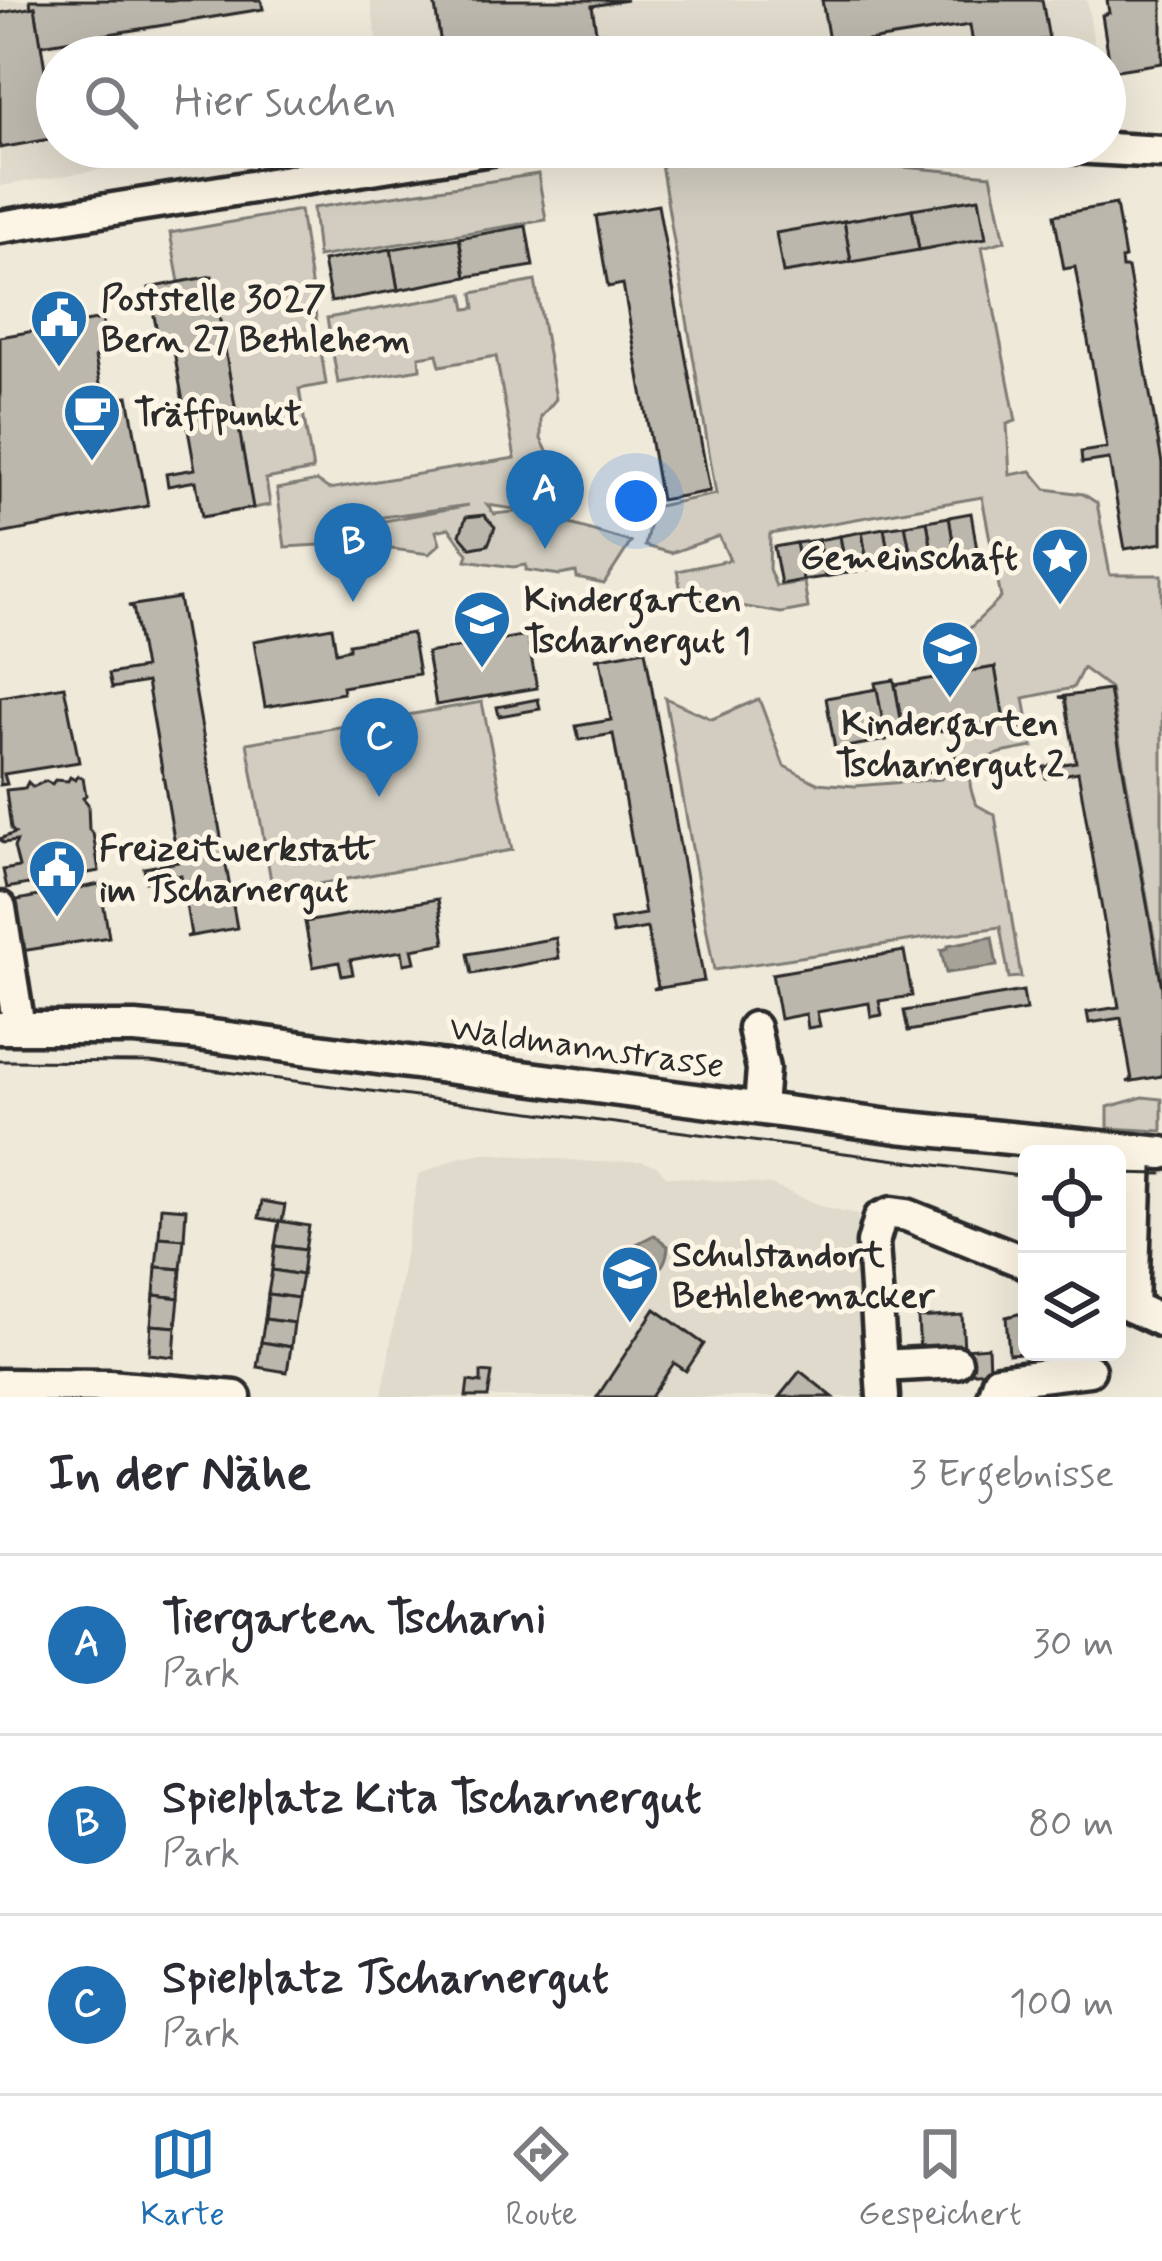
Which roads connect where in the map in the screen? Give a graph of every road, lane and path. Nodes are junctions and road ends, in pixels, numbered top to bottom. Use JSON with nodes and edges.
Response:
{"nodes":[{"id":1,"x":1126,"y":150,"type":"edge"},
{"id":2,"x":1162,"y":152,"type":"edge"},
{"id":3,"x":372,"y":168,"type":"edge"},
{"id":4,"x":0,"y":227,"type":"edge"},
{"id":5,"x":0,"y":908,"type":"edge"},
{"id":6,"x":9,"y":1028,"type":"edge"},
{"id":7,"x":754,"y":1028,"type":"dead end"},
{"id":8,"x":760,"y":1107,"type":"junction"},
{"id":9,"x":1149,"y":1152,"type":"edge"},
{"id":10,"x":1018,"y":1259,"type":"edge"},
{"id":11,"x":1126,"y":1298,"type":"edge"},
{"id":12,"x":1126,"y":1304,"type":"edge"},
{"id":13,"x":1162,"y":1321,"type":"edge"},
{"id":14,"x":956,"y":1362,"type":"dead end"},
{"id":15,"x":1090,"y":1373,"type":"edge"},
{"id":16,"x":882,"y":1382,"type":"edge"},
{"id":17,"x":0,"y":1385,"type":"edge"},
{"id":18,"x":231,"y":1397,"type":"edge"},
{"id":19,"x":993,"y":1397,"type":"edge"}],
"edges":[{"from":1,"to":2,"type":"street"},
{"from":3,"to":4,"type":"street"},
{"from":5,"to":6,"type":"street"},
{"from":6,"to":8,"type":"street","name":"Waldmannstrasse"},
{"from":7,"to":8,"type":"street"},
{"from":8,"to":9,"type":"street","name":"Waldmannstrasse"},
{"from":9,"to":11,"type":"street"},
{"from":10,"to":16,"type":"street"},
{"from":12,"to":13,"type":"street"},
{"from":14,"to":16,"type":"street"},
{"from":15,"to":19,"type":"street"},
{"from":17,"to":18,"type":"street"}]}
